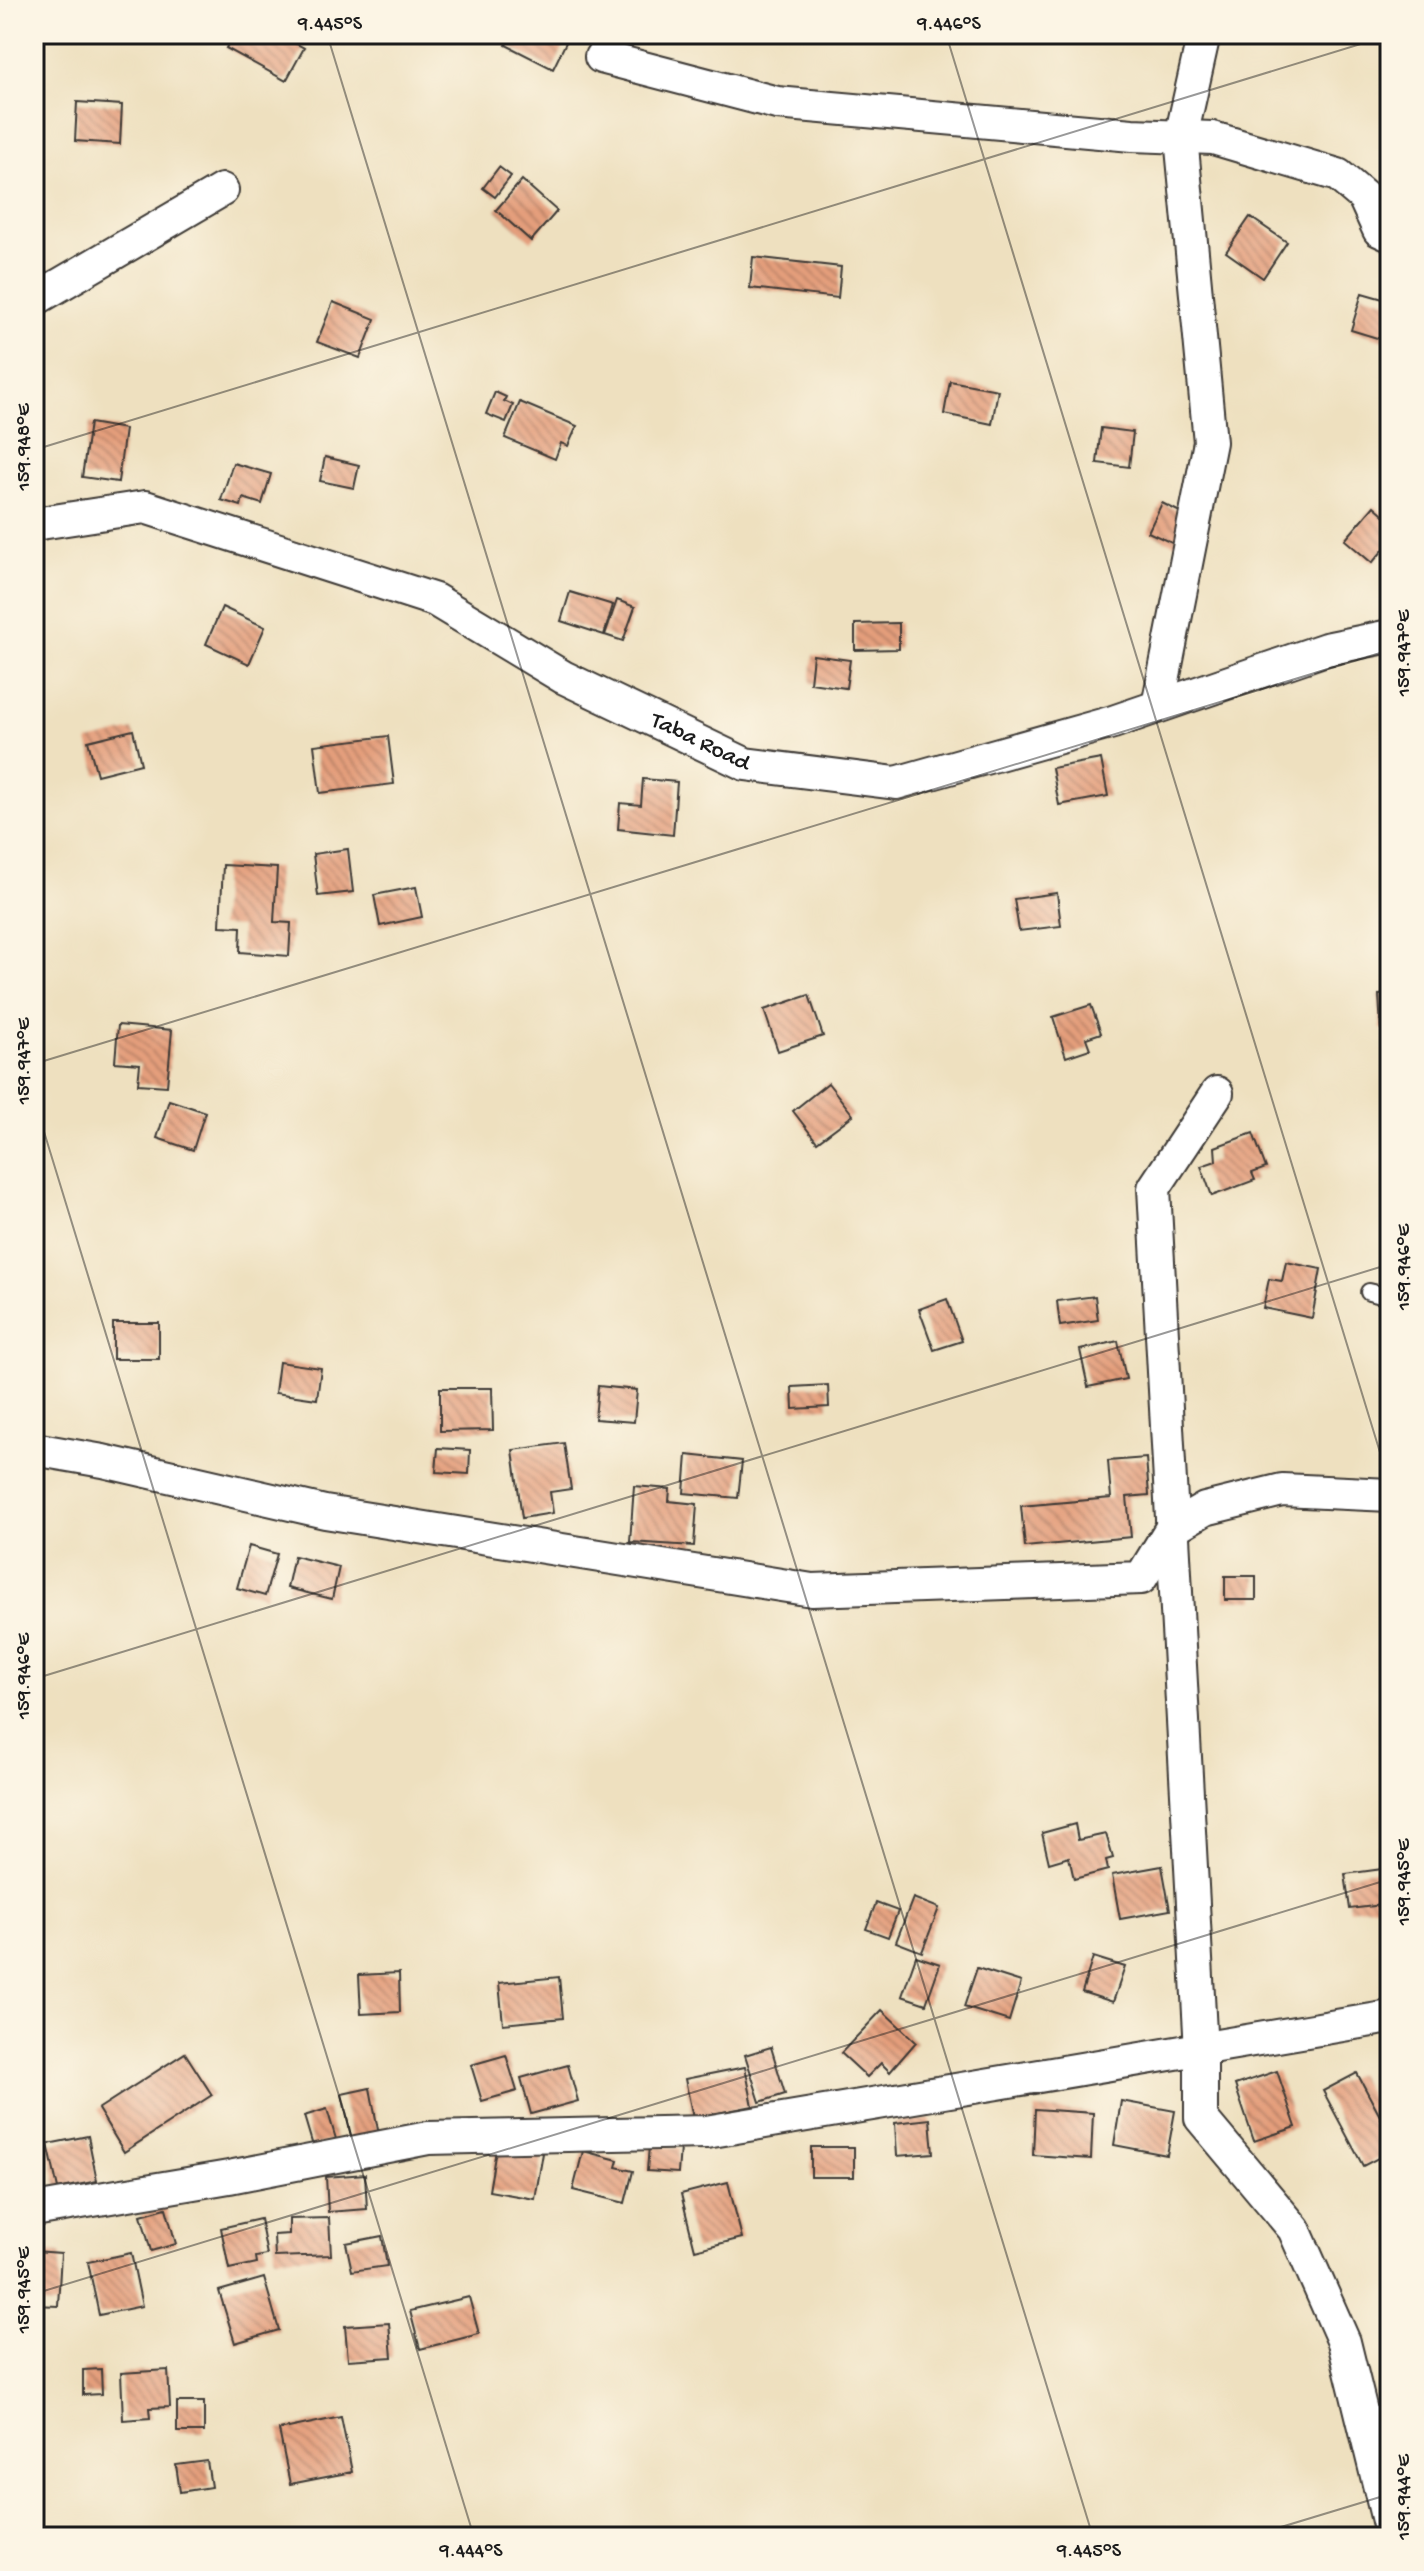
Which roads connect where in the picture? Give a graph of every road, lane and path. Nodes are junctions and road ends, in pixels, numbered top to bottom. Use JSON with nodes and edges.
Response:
{"nodes":[{"id":1,"x":1204,"y":34,"type":"edge"},
{"id":2,"x":601,"y":57,"type":"dead end"},
{"id":3,"x":1181,"y":137,"type":"junction"},
{"id":4,"x":222,"y":190,"type":"dead end"},
{"id":5,"x":1390,"y":235,"type":"edge"},
{"id":6,"x":34,"y":300,"type":"edge"},
{"id":7,"x":34,"y":524,"type":"edge"},
{"id":8,"x":1390,"y":636,"type":"edge"},
{"id":9,"x":1158,"y":706,"type":"junction"},
{"id":10,"x":1217,"y":1093,"type":"dead end"},
{"id":11,"x":1369,"y":1292,"type":"dead end"},
{"id":12,"x":1390,"y":1297,"type":"edge"},
{"id":13,"x":34,"y":1449,"type":"edge"},
{"id":14,"x":1390,"y":1495,"type":"edge"},
{"id":15,"x":1171,"y":1529,"type":"junction"},
{"id":16,"x":1390,"y":2017,"type":"edge"},
{"id":17,"x":1201,"y":2051,"type":"junction"},
{"id":18,"x":34,"y":2210,"type":"edge"},
{"id":19,"x":1390,"y":2529,"type":"edge"}],
"edges":[{"from":1,"to":3,"type":"street"},
{"from":2,"to":3,"type":"street"},
{"from":3,"to":5,"type":"street"},
{"from":3,"to":9,"type":"street"},
{"from":4,"to":6,"type":"street"},
{"from":7,"to":9,"type":"street","name":"Taba Road"},
{"from":8,"to":9,"type":"street","name":"Taba Road"},
{"from":10,"to":15,"type":"street"},
{"from":11,"to":12,"type":"lane"},
{"from":13,"to":15,"type":"street"},
{"from":14,"to":15,"type":"street"},
{"from":15,"to":17,"type":"street"},
{"from":16,"to":17,"type":"street"},
{"from":17,"to":18,"type":"street"},
{"from":17,"to":19,"type":"street"}]}
